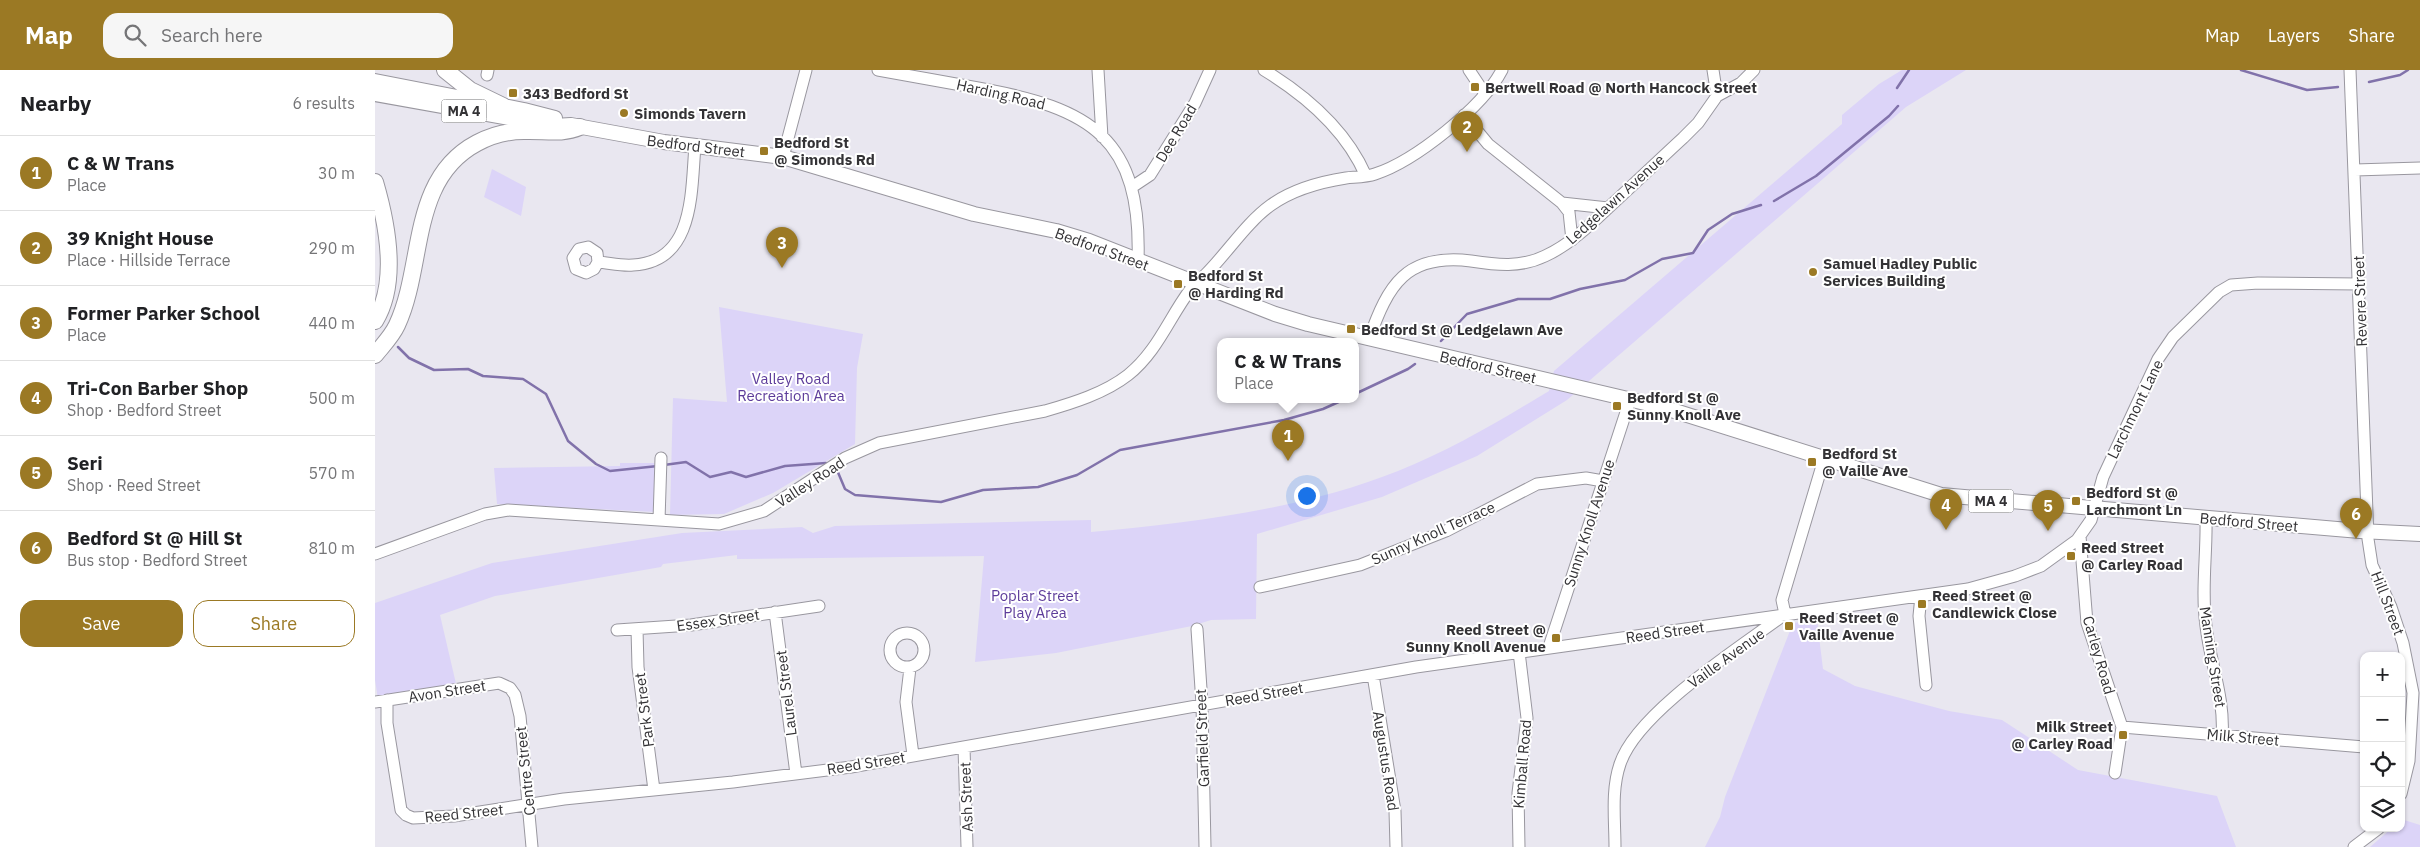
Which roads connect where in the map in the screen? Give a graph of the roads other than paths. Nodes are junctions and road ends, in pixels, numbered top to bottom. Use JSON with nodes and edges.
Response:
{"nodes":[{"id":1,"x":445,"y":70,"type":"edge"},
{"id":2,"x":806,"y":70,"type":"edge"},
{"id":3,"x":878,"y":70,"type":"edge"},
{"id":4,"x":1098,"y":70,"type":"edge"},
{"id":5,"x":1210,"y":70,"type":"edge"},
{"id":6,"x":1264,"y":70,"type":"edge"},
{"id":7,"x":1469,"y":70,"type":"edge"},
{"id":8,"x":1502,"y":70,"type":"edge"},
{"id":9,"x":1713,"y":70,"type":"edge"},
{"id":10,"x":1754,"y":70,"type":"edge"},
{"id":11,"x":2350,"y":70,"type":"edge"},
{"id":12,"x":375,"y":81,"type":"edge"},
{"id":13,"x":375,"y":94,"type":"edge"},
{"id":14,"x":1485,"y":94,"type":"junction"},
{"id":15,"x":1717,"y":96,"type":"junction"},
{"id":16,"x":503,"y":106,"type":"junction"},
{"id":17,"x":1464,"y":115,"type":"junction"},
{"id":18,"x":575,"y":126,"type":"junction"},
{"id":19,"x":1102,"y":137,"type":"junction"},
{"id":20,"x":695,"y":146,"type":"junction"},
{"id":21,"x":783,"y":157,"type":"junction"},
{"id":22,"x":2420,"y":168,"type":"edge"},
{"id":23,"x":2355,"y":170,"type":"junction"},
{"id":24,"x":1366,"y":176,"type":"junction"},
{"id":25,"x":375,"y":182,"type":"edge"},
{"id":26,"x":1132,"y":187,"type":"junction"},
{"id":27,"x":1562,"y":203,"type":"junction"},
{"id":28,"x":1608,"y":208,"type":"junction"},
{"id":29,"x":1572,"y":240,"type":"junction"},
{"id":30,"x":1138,"y":261,"type":"junction"},
{"id":31,"x":598,"y":262,"type":"dead end"},
{"id":32,"x":1195,"y":284,"type":"junction"},
{"id":33,"x":2359,"y":284,"type":"junction"},
{"id":34,"x":375,"y":321,"type":"edge"},
{"id":35,"x":1369,"y":339,"type":"junction"},
{"id":36,"x":375,"y":355,"type":"edge"},
{"id":37,"x":1630,"y":400,"type":"junction"},
{"id":38,"x":661,"y":458,"type":"dead end"},
{"id":39,"x":1824,"y":459,"type":"junction"},
{"id":40,"x":1603,"y":481,"type":"junction"},
{"id":41,"x":2095,"y":509,"type":"junction"},
{"id":42,"x":2206,"y":518,"type":"junction"},
{"id":43,"x":659,"y":520,"type":"junction"},
{"id":44,"x":2367,"y":531,"type":"junction"},
{"id":45,"x":2420,"y":534,"type":"edge"},
{"id":46,"x":2080,"y":536,"type":"junction"},
{"id":47,"x":375,"y":554,"type":"edge"},
{"id":48,"x":1259,"y":587,"type":"dead end"},
{"id":49,"x":1921,"y":596,"type":"junction"},
{"id":50,"x":819,"y":606,"type":"dead end"},
{"id":51,"x":775,"y":612,"type":"junction"},
{"id":52,"x":1785,"y":614,"type":"junction"},
{"id":53,"x":1742,"y":620,"type":"junction"},
{"id":54,"x":637,"y":629,"type":"junction"},
{"id":55,"x":1197,"y":629,"type":"dead end"},
{"id":56,"x":617,"y":630,"type":"dead end"},
{"id":57,"x":1751,"y":640,"type":"junction"},
{"id":58,"x":1549,"y":647,"type":"junction"},
{"id":59,"x":1519,"y":652,"type":"junction"},
{"id":60,"x":910,"y":668,"type":"dead end"},
{"id":61,"x":1373,"y":675,"type":"junction"},
{"id":62,"x":2415,"y":675,"type":"edge"},
{"id":63,"x":1926,"y":684,"type":"dead end"},
{"id":64,"x":515,"y":695,"type":"joint"},
{"id":65,"x":381,"y":701,"type":"edge"},
{"id":66,"x":1203,"y":704,"type":"junction"},
{"id":67,"x":2122,"y":727,"type":"junction"},
{"id":68,"x":2222,"y":736,"type":"junction"},
{"id":69,"x":964,"y":747,"type":"junction"},
{"id":70,"x":2360,"y":747,"type":"edge"},
{"id":71,"x":2405,"y":752,"type":"edge"},
{"id":72,"x":913,"y":755,"type":"junction"},
{"id":73,"x":2115,"y":772,"type":"dead end"},
{"id":74,"x":796,"y":774,"type":"junction"},
{"id":75,"x":653,"y":790,"type":"junction"},
{"id":76,"x":529,"y":804,"type":"junction"},
{"id":77,"x":2374,"y":832,"type":"edge"},
{"id":78,"x":532,"y":847,"type":"edge"},
{"id":79,"x":967,"y":847,"type":"edge"},
{"id":80,"x":1205,"y":847,"type":"edge"},
{"id":81,"x":1396,"y":847,"type":"edge"},
{"id":82,"x":1519,"y":847,"type":"edge"},
{"id":83,"x":1615,"y":847,"type":"edge"},
{"id":84,"x":2354,"y":847,"type":"edge"}],
"edges":[{"from":1,"to":16,"type":"highway"},
{"from":2,"to":21,"type":"street"},
{"from":3,"to":19,"type":"street","name":"Harding Road"},
{"from":4,"to":19,"type":"street"},
{"from":5,"to":26,"type":"street","name":"Dee Road"},
{"from":6,"to":24,"type":"street"},
{"from":7,"to":14,"type":"street"},
{"from":8,"to":14,"type":"street","name":"Valley Road"},
{"from":9,"to":15,"type":"street"},
{"from":10,"to":15,"type":"street","name":"Ledgelawn Avenue"},
{"from":11,"to":23,"type":"street","name":"Revere Street"},
{"from":12,"to":16,"type":"main road","name":"Bedford Street","number":"MA 4"},
{"from":13,"to":18,"type":"main road","name":"Bedford Street","number":"MA 4"},
{"from":14,"to":17,"type":"street","name":"Valley Road"},
{"from":15,"to":28,"type":"street","name":"Ledgelawn Avenue"},
{"from":16,"to":18,"type":"main road","name":"Bedford Street","number":"MA 4"},
{"from":17,"to":24,"type":"street","name":"Valley Road"},
{"from":17,"to":27,"type":"street"},
{"from":18,"to":20,"type":"main road","name":"Bedford Street","number":"MA 4"},
{"from":18,"to":36,"type":"highway"},
{"from":19,"to":26,"type":"street","name":"Harding Road"},
{"from":20,"to":21,"type":"main road","name":"Bedford Street","number":"MA 4"},
{"from":20,"to":31,"type":"street"},
{"from":21,"to":30,"type":"main road","name":"Bedford Street","number":"MA 4"},
{"from":22,"to":23,"type":"street"},
{"from":23,"to":33,"type":"street","name":"Revere Street"},
{"from":24,"to":32,"type":"street","name":"Valley Road"},
{"from":25,"to":34,"type":"highway"},
{"from":26,"to":30,"type":"street","name":"Harding Road"},
{"from":27,"to":28,"type":"street"},
{"from":27,"to":29,"type":"street"},
{"from":28,"to":29,"type":"street","name":"Ledgelawn Avenue"},
{"from":29,"to":35,"type":"street","name":"Ledgelawn Avenue"},
{"from":30,"to":32,"type":"main road","name":"Bedford Street","number":"MA 4"},
{"from":32,"to":35,"type":"main road","name":"Bedford Street","number":"MA 4"},
{"from":32,"to":43,"type":"street","name":"Valley Road"},
{"from":33,"to":41,"type":"street","name":"Larchmont Lane"},
{"from":33,"to":44,"type":"street","name":"Revere Street"},
{"from":35,"to":37,"type":"main road","name":"Bedford Street","number":"MA 4"},
{"from":37,"to":39,"type":"main road","name":"Bedford Street","number":"MA 4"},
{"from":37,"to":40,"type":"street","name":"Sunny Knoll Avenue"},
{"from":38,"to":43,"type":"street"},
{"from":39,"to":41,"type":"main road","name":"Bedford Street","number":"MA 4"},
{"from":39,"to":52,"type":"street"},
{"from":40,"to":48,"type":"street","name":"Sunny Knoll Terrace"},
{"from":40,"to":58,"type":"street","name":"Sunny Knoll Avenue"},
{"from":41,"to":42,"type":"main road","name":"Bedford Street","number":"MA 4"},
{"from":41,"to":46,"type":"street","name":"Reed Street"},
{"from":42,"to":44,"type":"main road","name":"Bedford Street","number":"MA 4"},
{"from":42,"to":68,"type":"street","name":"Manning Street"},
{"from":43,"to":47,"type":"street","name":"Valley Road"},
{"from":44,"to":45,"type":"main road","name":"Bedford Street","number":"MA 4"},
{"from":44,"to":62,"type":"street","name":"Hill Street"},
{"from":46,"to":49,"type":"street","name":"Reed Street"},
{"from":46,"to":67,"type":"street","name":"Carley Road"},
{"from":49,"to":52,"type":"street","name":"Reed Street"},
{"from":49,"to":63,"type":"street"},
{"from":50,"to":51,"type":"street","name":"Essex Street"},
{"from":51,"to":54,"type":"street","name":"Essex Street"},
{"from":51,"to":74,"type":"street","name":"Laurel Street"},
{"from":52,"to":53,"type":"street","name":"Reed Street"},
{"from":52,"to":57,"type":"street","name":"Vaille Avenue"},
{"from":53,"to":57,"type":"street"},
{"from":53,"to":58,"type":"street","name":"Reed Street"},
{"from":54,"to":56,"type":"street","name":"Essex Street"},
{"from":54,"to":75,"type":"street","name":"Park Street"},
{"from":55,"to":66,"type":"street","name":"Garfield Street"},
{"from":57,"to":83,"type":"street","name":"Vaille Avenue"},
{"from":58,"to":59,"type":"street","name":"Reed Street"},
{"from":59,"to":61,"type":"street","name":"Reed Street"},
{"from":59,"to":82,"type":"street","name":"Kimball Road"},
{"from":60,"to":72,"type":"street"},
{"from":61,"to":66,"type":"street","name":"Reed Street"},
{"from":61,"to":81,"type":"street","name":"Augustus Road"},
{"from":62,"to":71,"type":"street","name":"Hill Street"},
{"from":64,"to":65,"type":"street","name":"Avon Street"},
{"from":64,"to":76,"type":"street","name":"Centre Street"},
{"from":65,"to":76,"type":"street","name":"Reed Street"},
{"from":66,"to":69,"type":"street","name":"Reed Street"},
{"from":66,"to":80,"type":"street","name":"Garfield Street"},
{"from":67,"to":68,"type":"street","name":"Milk Street"},
{"from":67,"to":73,"type":"street","name":"Carley Road"},
{"from":68,"to":70,"type":"street","name":"Milk Street"},
{"from":69,"to":72,"type":"street","name":"Reed Street"},
{"from":69,"to":79,"type":"street","name":"Ash Street"},
{"from":72,"to":74,"type":"street","name":"Reed Street"},
{"from":74,"to":75,"type":"street","name":"Reed Street"},
{"from":75,"to":76,"type":"street","name":"Reed Street"},
{"from":76,"to":78,"type":"street","name":"Centre Street"},
{"from":77,"to":84,"type":"street"}]}
